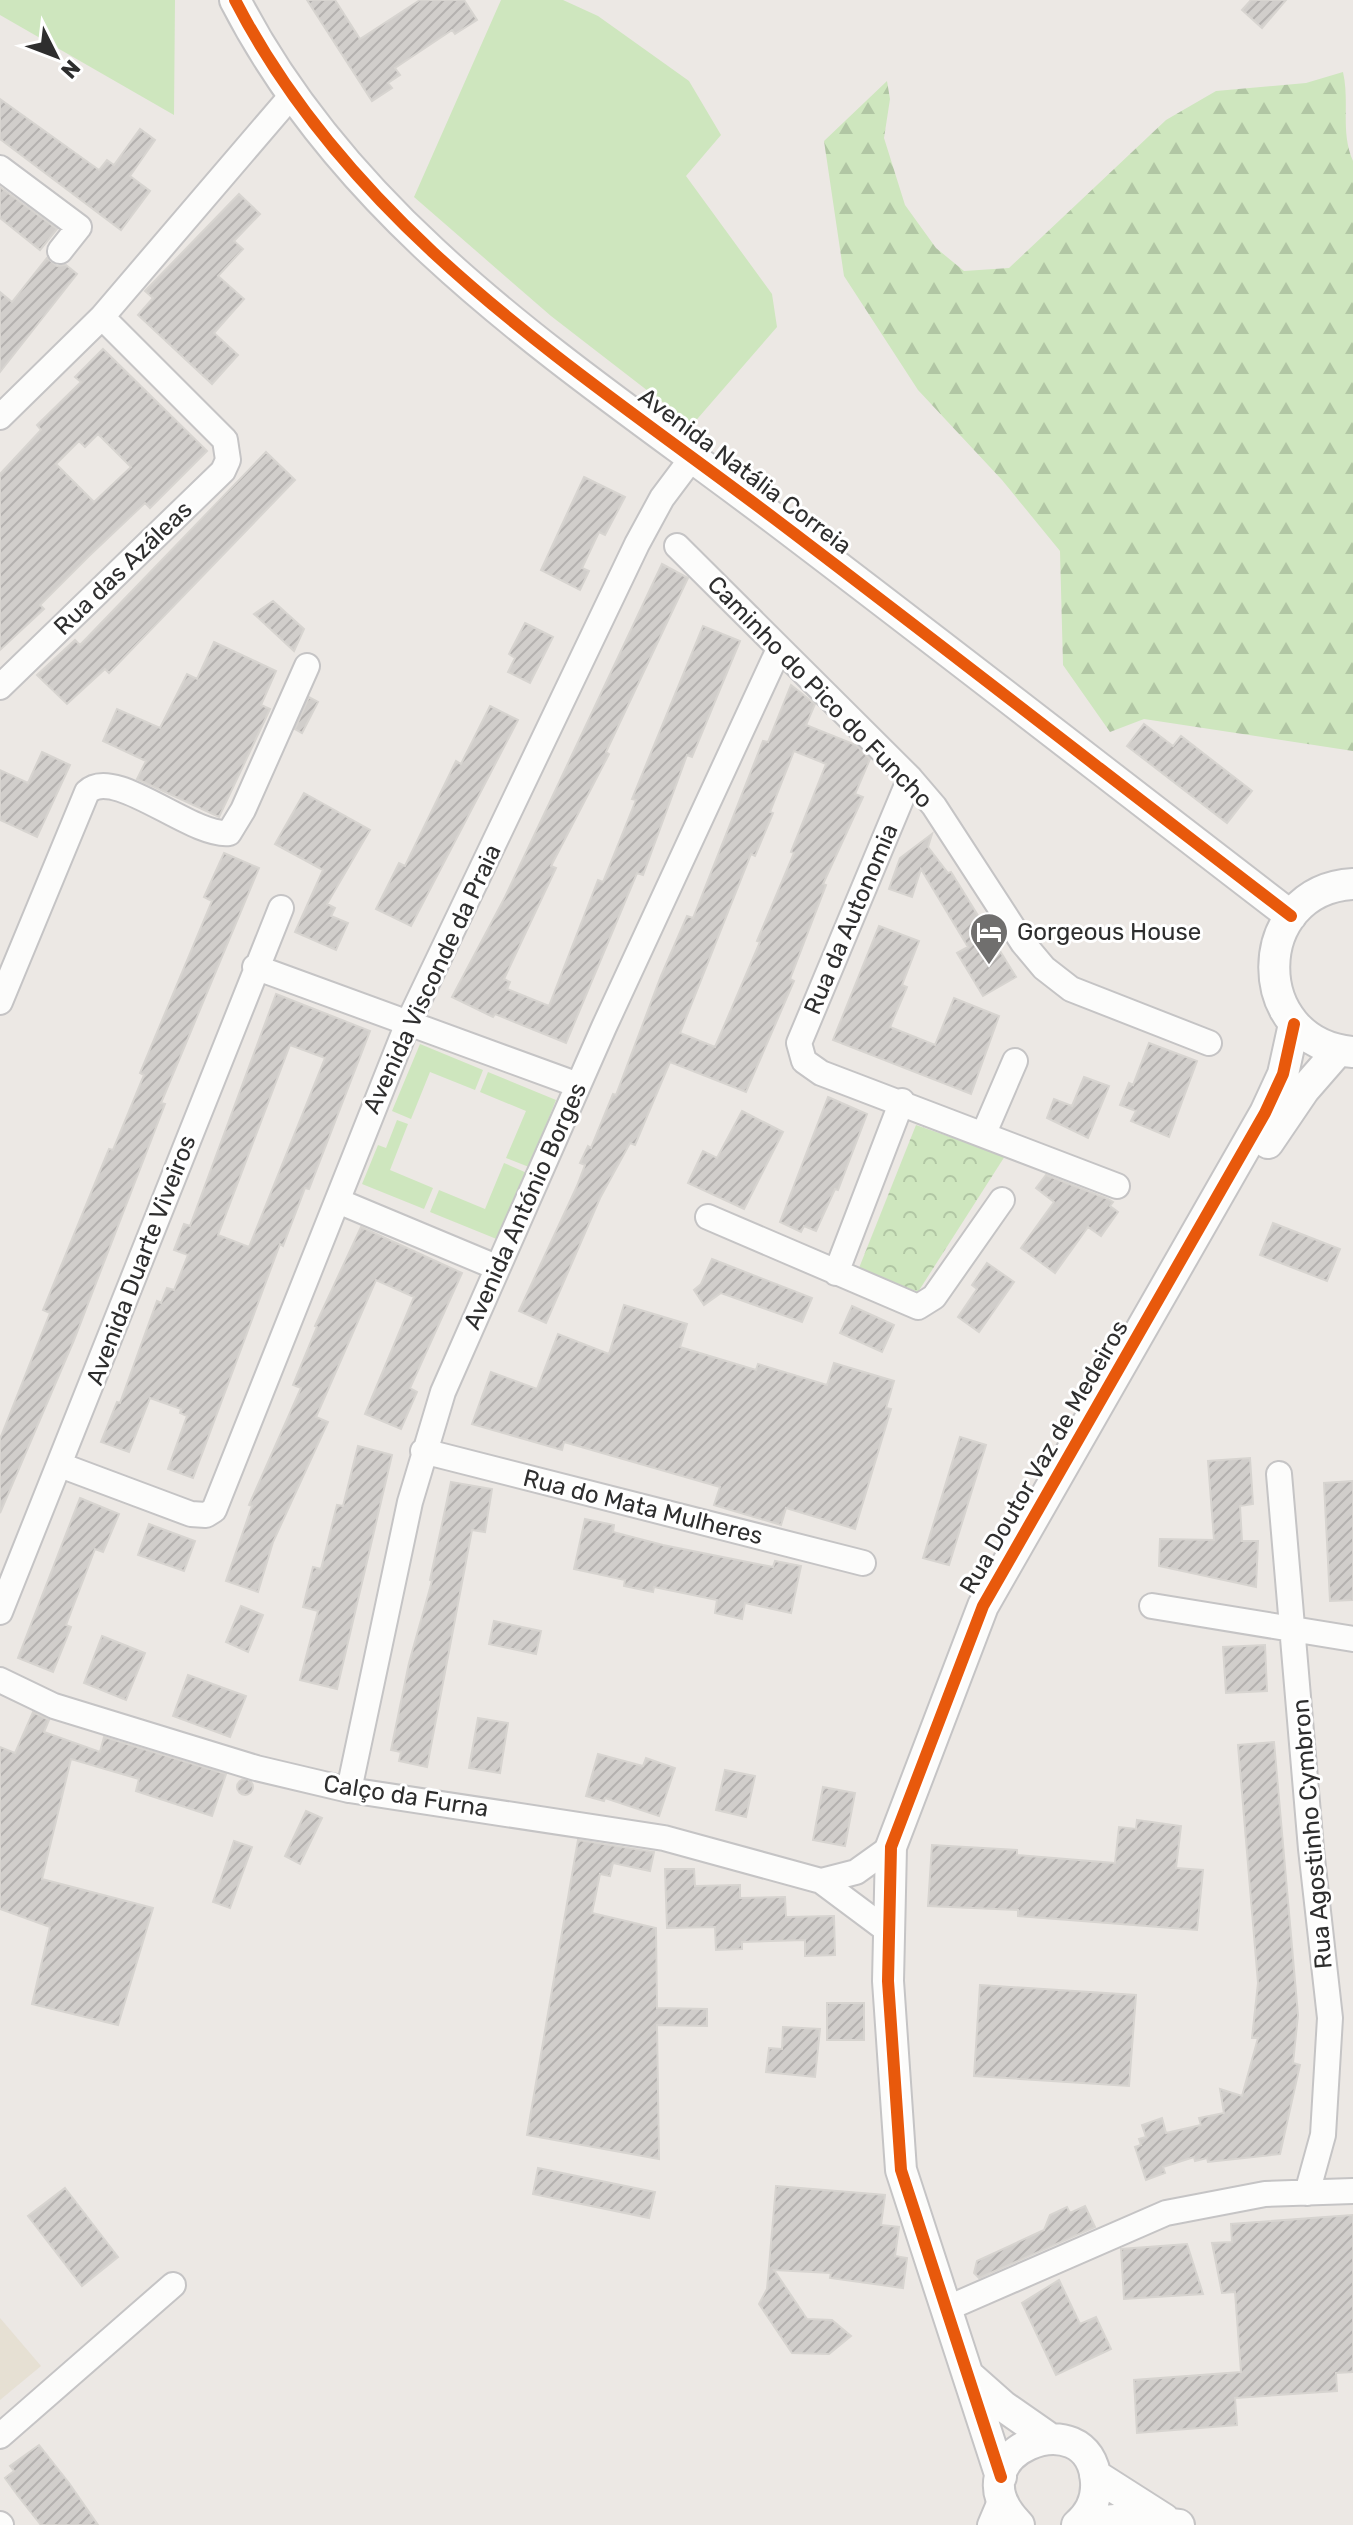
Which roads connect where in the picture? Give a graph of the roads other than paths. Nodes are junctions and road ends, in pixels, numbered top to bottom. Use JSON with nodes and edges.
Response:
{"nodes":[{"id":1,"x":235,"y":0,"type":"edge"},
{"id":2,"x":292,"y":95,"type":"junction"},
{"id":3,"x":0,"y":168,"type":"edge"},
{"id":4,"x":60,"y":251,"type":"dead end"},
{"id":5,"x":102,"y":317,"type":"junction"},
{"id":6,"x":0,"y":417,"type":"edge"},
{"id":7,"x":692,"y":458,"type":"junction"},
{"id":8,"x":677,"y":546,"type":"dead end"},
{"id":9,"x":779,"y":649,"type":"junction"},
{"id":10,"x":307,"y":666,"type":"dead end"},
{"id":11,"x":0,"y":687,"type":"edge"},
{"id":12,"x":910,"y":778,"type":"junction"},
{"id":13,"x":1353,"y":884,"type":"edge"},
{"id":14,"x":281,"y":908,"type":"dead end"},
{"id":15,"x":1291,"y":916,"type":"junction"},
{"id":16,"x":255,"y":967,"type":"junction"},
{"id":17,"x":0,"y":1002,"type":"edge"},
{"id":18,"x":408,"y":1023,"type":"junction"},
{"id":19,"x":1294,"y":1024,"type":"junction"},
{"id":20,"x":1209,"y":1043,"type":"dead end"},
{"id":21,"x":1346,"y":1051,"type":"edge"},
{"id":22,"x":1015,"y":1061,"type":"dead end"},
{"id":23,"x":578,"y":1085,"type":"junction"},
{"id":24,"x":902,"y":1101,"type":"junction"},
{"id":25,"x":984,"y":1133,"type":"junction"},
{"id":26,"x":1117,"y":1186,"type":"dead end"},
{"id":27,"x":1002,"y":1200,"type":"dead end"},
{"id":28,"x":338,"y":1201,"type":"junction"},
{"id":29,"x":708,"y":1217,"type":"dead end"},
{"id":30,"x":496,"y":1267,"type":"junction"},
{"id":31,"x":836,"y":1273,"type":"junction"},
{"id":32,"x":423,"y":1451,"type":"junction"},
{"id":33,"x":60,"y":1465,"type":"junction"},
{"id":34,"x":1279,"y":1474,"type":"dead end"},
{"id":35,"x":863,"y":1563,"type":"dead end"},
{"id":36,"x":1152,"y":1606,"type":"dead end"},
{"id":37,"x":0,"y":1612,"type":"edge"},
{"id":38,"x":1294,"y":1631,"type":"junction"},
{"id":39,"x":1353,"y":1639,"type":"edge"},
{"id":40,"x":0,"y":1680,"type":"edge"},
{"id":41,"x":349,"y":1790,"type":"junction"},
{"id":42,"x":891,"y":1847,"type":"junction"},
{"id":43,"x":821,"y":1881,"type":"junction"},
{"id":44,"x":897,"y":1934,"type":"junction"},
{"id":45,"x":1353,"y":2191,"type":"edge"},
{"id":46,"x":1307,"y":2193,"type":"junction"},
{"id":47,"x":173,"y":2285,"type":"dead end"},
{"id":48,"x":948,"y":2308,"type":"junction"},
{"id":49,"x":968,"y":2375,"type":"junction"},
{"id":50,"x":0,"y":2436,"type":"edge"},
{"id":51,"x":1049,"y":2438,"type":"junction"},
{"id":52,"x":1095,"y":2475,"type":"junction"},
{"id":53,"x":997,"y":2500,"type":"edge"},
{"id":54,"x":1078,"y":2524,"type":"edge"},
{"id":55,"x":1176,"y":2524,"type":"edge"},
{"id":56,"x":1019,"y":2525,"type":"edge"}],
"edges":[{"from":1,"to":2,"type":"street","name":"Avenida Natália Correia"},
{"from":2,"to":5,"type":"street"},
{"from":2,"to":7,"type":"street","name":"Avenida Natália Correia"},
{"from":3,"to":4,"type":"street"},
{"from":5,"to":6,"type":"street"},
{"from":5,"to":11,"type":"street","name":"Rua das Azáleas"},
{"from":7,"to":15,"type":"street","name":"Avenida Natália Correia"},
{"from":7,"to":18,"type":"street","name":"Avenida Visconde da Praia"},
{"from":8,"to":9,"type":"street","name":"Caminho do Pico do Funcho"},
{"from":9,"to":12,"type":"street","name":"Caminho do Pico do Funcho"},
{"from":9,"to":23,"type":"street","name":"Avenida António Borges"},
{"from":10,"to":17,"type":"street"},
{"from":12,"to":20,"type":"street","name":"Caminho do Pico do Funcho"},
{"from":12,"to":24,"type":"street","name":"Rua da Autonomia"},
{"from":13,"to":15,"type":"street"},
{"from":14,"to":16,"type":"street","name":"Avenida Duarte Viveiros"},
{"from":15,"to":19,"type":"street"},
{"from":16,"to":18,"type":"street"},
{"from":16,"to":33,"type":"street","name":"Avenida Duarte Viveiros"},
{"from":18,"to":23,"type":"street"},
{"from":18,"to":28,"type":"street","name":"Avenida Visconde da Praia"},
{"from":19,"to":21,"type":"street"},
{"from":19,"to":42,"type":"street","name":"Rua Doutor Vaz de Medeiros"},
{"from":21,"to":44,"type":"street","name":"Rua Doutor Vaz de Medeiros"},
{"from":22,"to":25,"type":"street"},
{"from":23,"to":30,"type":"street","name":"Avenida António Borges"},
{"from":24,"to":25,"type":"street"},
{"from":24,"to":31,"type":"street"},
{"from":25,"to":26,"type":"street"},
{"from":27,"to":31,"type":"street"},
{"from":28,"to":30,"type":"street"},
{"from":28,"to":33,"type":"street","name":"Avenida Visconde da Praia"},
{"from":29,"to":31,"type":"street"},
{"from":30,"to":32,"type":"street","name":"Avenida António Borges"},
{"from":32,"to":35,"type":"street","name":"Rua do Mata Mulheres"},
{"from":32,"to":41,"type":"street","name":"Avenida António Borges"},
{"from":33,"to":37,"type":"street","name":"Avenida Duarte Viveiros"},
{"from":34,"to":38,"type":"street","name":"Rua Agostinho Cymbron"},
{"from":36,"to":38,"type":"street"},
{"from":38,"to":39,"type":"street"},
{"from":38,"to":46,"type":"street","name":"Rua Agostinho Cymbron"},
{"from":40,"to":41,"type":"street","name":"Calço da Furna"},
{"from":41,"to":43,"type":"street","name":"Calço da Furna"},
{"from":42,"to":43,"type":"street"},
{"from":42,"to":44,"type":"street","name":"Rua Doutor Vaz de Medeiros"},
{"from":43,"to":44,"type":"street","name":"Calço da Furna"},
{"from":44,"to":48,"type":"street"},
{"from":45,"to":46,"type":"street"},
{"from":46,"to":48,"type":"street"},
{"from":47,"to":50,"type":"street"},
{"from":48,"to":49,"type":"street"},
{"from":49,"to":51,"type":"street"},
{"from":49,"to":53,"type":"street"},
{"from":51,"to":52,"type":"street"},
{"from":51,"to":53,"type":"street"},
{"from":52,"to":54,"type":"street"},
{"from":52,"to":55,"type":"street"},
{"from":53,"to":56,"type":"street"},
{"from":54,"to":55,"type":"street"}]}
